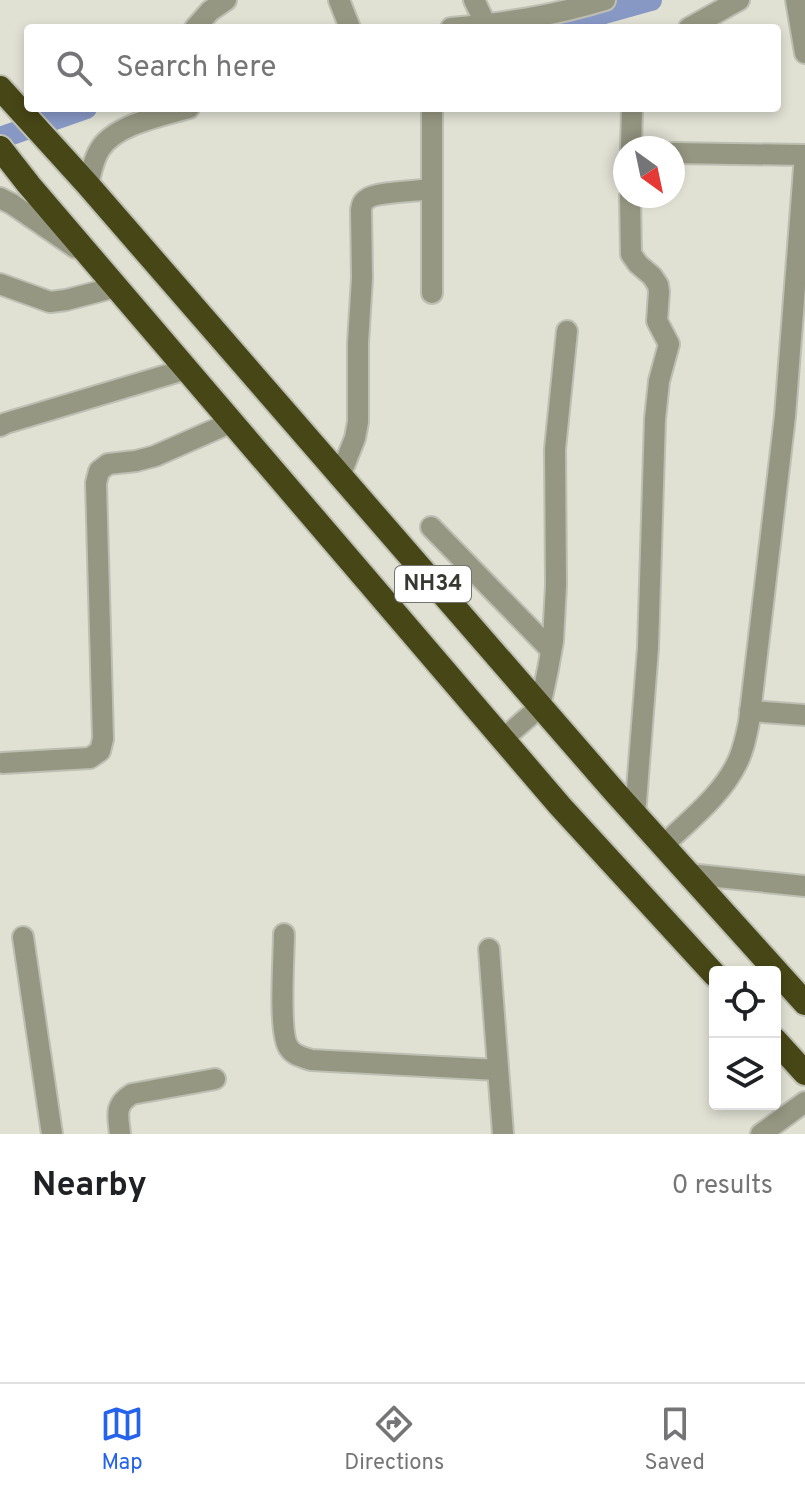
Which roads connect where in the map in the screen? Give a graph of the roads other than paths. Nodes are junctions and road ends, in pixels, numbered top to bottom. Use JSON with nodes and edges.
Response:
{"nodes":[{"id":1,"x":226,"y":0,"type":"edge"},
{"id":2,"x":339,"y":0,"type":"edge"},
{"id":3,"x":474,"y":0,"type":"edge"},
{"id":4,"x":605,"y":0,"type":"edge"},
{"id":5,"x":739,"y":0,"type":"edge"},
{"id":6,"x":796,"y":0,"type":"edge"},
{"id":7,"x":199,"y":24,"type":"edge"},
{"id":8,"x":348,"y":24,"type":"edge"},
{"id":9,"x":486,"y":24,"type":"edge"},
{"id":10,"x":494,"y":24,"type":"edge"},
{"id":11,"x":696,"y":24,"type":"edge"},
{"id":12,"x":805,"y":53,"type":"edge"},
{"id":13,"x":26,"y":112,"type":"edge"},
{"id":14,"x":176,"y":112,"type":"edge"},
{"id":15,"x":432,"y":112,"type":"edge"},
{"id":16,"x":632,"y":112,"type":"edge"},
{"id":17,"x":631,"y":136,"type":"edge"},
{"id":18,"x":0,"y":148,"type":"edge"},
{"id":19,"x":685,"y":153,"type":"edge"},
{"id":20,"x":805,"y":155,"type":"edge"},
{"id":21,"x":804,"y":181,"type":"edge"},
{"id":22,"x":88,"y":185,"type":"junction"},
{"id":23,"x":432,"y":189,"type":"junction"},
{"id":24,"x":0,"y":198,"type":"edge"},
{"id":25,"x":630,"y":208,"type":"edge"},
{"id":26,"x":96,"y":262,"type":"junction"},
{"id":27,"x":0,"y":284,"type":"edge"},
{"id":28,"x":116,"y":287,"type":"junction"},
{"id":29,"x":432,"y":293,"type":"dead end"},
{"id":30,"x":567,"y":331,"type":"dead end"},
{"id":31,"x":187,"y":369,"type":"junction"},
{"id":32,"x":795,"y":417,"type":"edge"},
{"id":33,"x":232,"y":422,"type":"junction"},
{"id":34,"x":0,"y":426,"type":"edge"},
{"id":35,"x":340,"y":476,"type":"junction"},
{"id":36,"x":431,"y":527,"type":"dead end"},
{"id":37,"x":551,"y":650,"type":"junction"},
{"id":38,"x":540,"y":707,"type":"junction"},
{"id":39,"x":750,"y":711,"type":"junction"},
{"id":40,"x":805,"y":715,"type":"edge"},
{"id":41,"x":503,"y":739,"type":"junction"},
{"id":42,"x":3,"y":763,"type":"dead end"},
{"id":43,"x":635,"y":815,"type":"junction"},
{"id":44,"x":663,"y":846,"type":"junction"},
{"id":45,"x":688,"y":874,"type":"junction"},
{"id":46,"x":805,"y":886,"type":"edge"},
{"id":47,"x":284,"y":934,"type":"dead end"},
{"id":48,"x":23,"y":937,"type":"dead end"},
{"id":49,"x":489,"y":949,"type":"dead end"},
{"id":50,"x":709,"y":968,"type":"edge"},
{"id":51,"x":805,"y":1003,"type":"edge"},
{"id":52,"x":781,"y":1047,"type":"edge"},
{"id":53,"x":498,"y":1070,"type":"junction"},
{"id":54,"x":805,"y":1073,"type":"edge"},
{"id":55,"x":215,"y":1079,"type":"dead end"},
{"id":56,"x":805,"y":1102,"type":"edge"},
{"id":57,"x":52,"y":1134,"type":"edge"},
{"id":58,"x":120,"y":1134,"type":"edge"},
{"id":59,"x":503,"y":1134,"type":"edge"},
{"id":60,"x":761,"y":1134,"type":"edge"}],
"edges":[{"from":1,"to":7,"type":"street"},
{"from":2,"to":8,"type":"street"},
{"from":3,"to":9,"type":"street"},
{"from":4,"to":10,"type":"street"},
{"from":5,"to":11,"type":"street"},
{"from":6,"to":12,"type":"street"},
{"from":13,"to":22,"type":"highway","number":"NH34"},
{"from":14,"to":22,"type":"street"},
{"from":15,"to":23,"type":"street"},
{"from":16,"to":17,"type":"street"},
{"from":18,"to":26,"type":"highway","number":"NH34"},
{"from":19,"to":20,"type":"street"},
{"from":20,"to":21,"type":"street"},
{"from":21,"to":32,"type":"street"},
{"from":22,"to":35,"type":"highway","number":"NH34"},
{"from":23,"to":29,"type":"street"},
{"from":23,"to":35,"type":"street"},
{"from":24,"to":26,"type":"street"},
{"from":25,"to":43,"type":"street"},
{"from":26,"to":28,"type":"highway","number":"NH34"},
{"from":27,"to":28,"type":"street"},
{"from":28,"to":31,"type":"highway","number":"NH34"},
{"from":30,"to":37,"type":"street"},
{"from":31,"to":33,"type":"highway","number":"NH34"},
{"from":31,"to":34,"type":"street"},
{"from":32,"to":39,"type":"street"},
{"from":33,"to":41,"type":"highway","number":"NH34"},
{"from":33,"to":42,"type":"street"},
{"from":35,"to":38,"type":"highway","number":"NH34"},
{"from":36,"to":37,"type":"street"},
{"from":37,"to":38,"type":"street"},
{"from":38,"to":41,"type":"street"},
{"from":38,"to":43,"type":"highway","number":"NH34"},
{"from":39,"to":40,"type":"street"},
{"from":39,"to":44,"type":"street"},
{"from":41,"to":50,"type":"highway","number":"NH34"},
{"from":43,"to":44,"type":"highway","number":"NH34"},
{"from":44,"to":45,"type":"highway","number":"NH34"},
{"from":45,"to":46,"type":"street"},
{"from":45,"to":51,"type":"highway","number":"NH34"},
{"from":47,"to":53,"type":"street"},
{"from":48,"to":57,"type":"street"},
{"from":49,"to":53,"type":"street"},
{"from":52,"to":54,"type":"highway"},
{"from":53,"to":59,"type":"street"},
{"from":55,"to":58,"type":"street"},
{"from":56,"to":60,"type":"street"}]}
